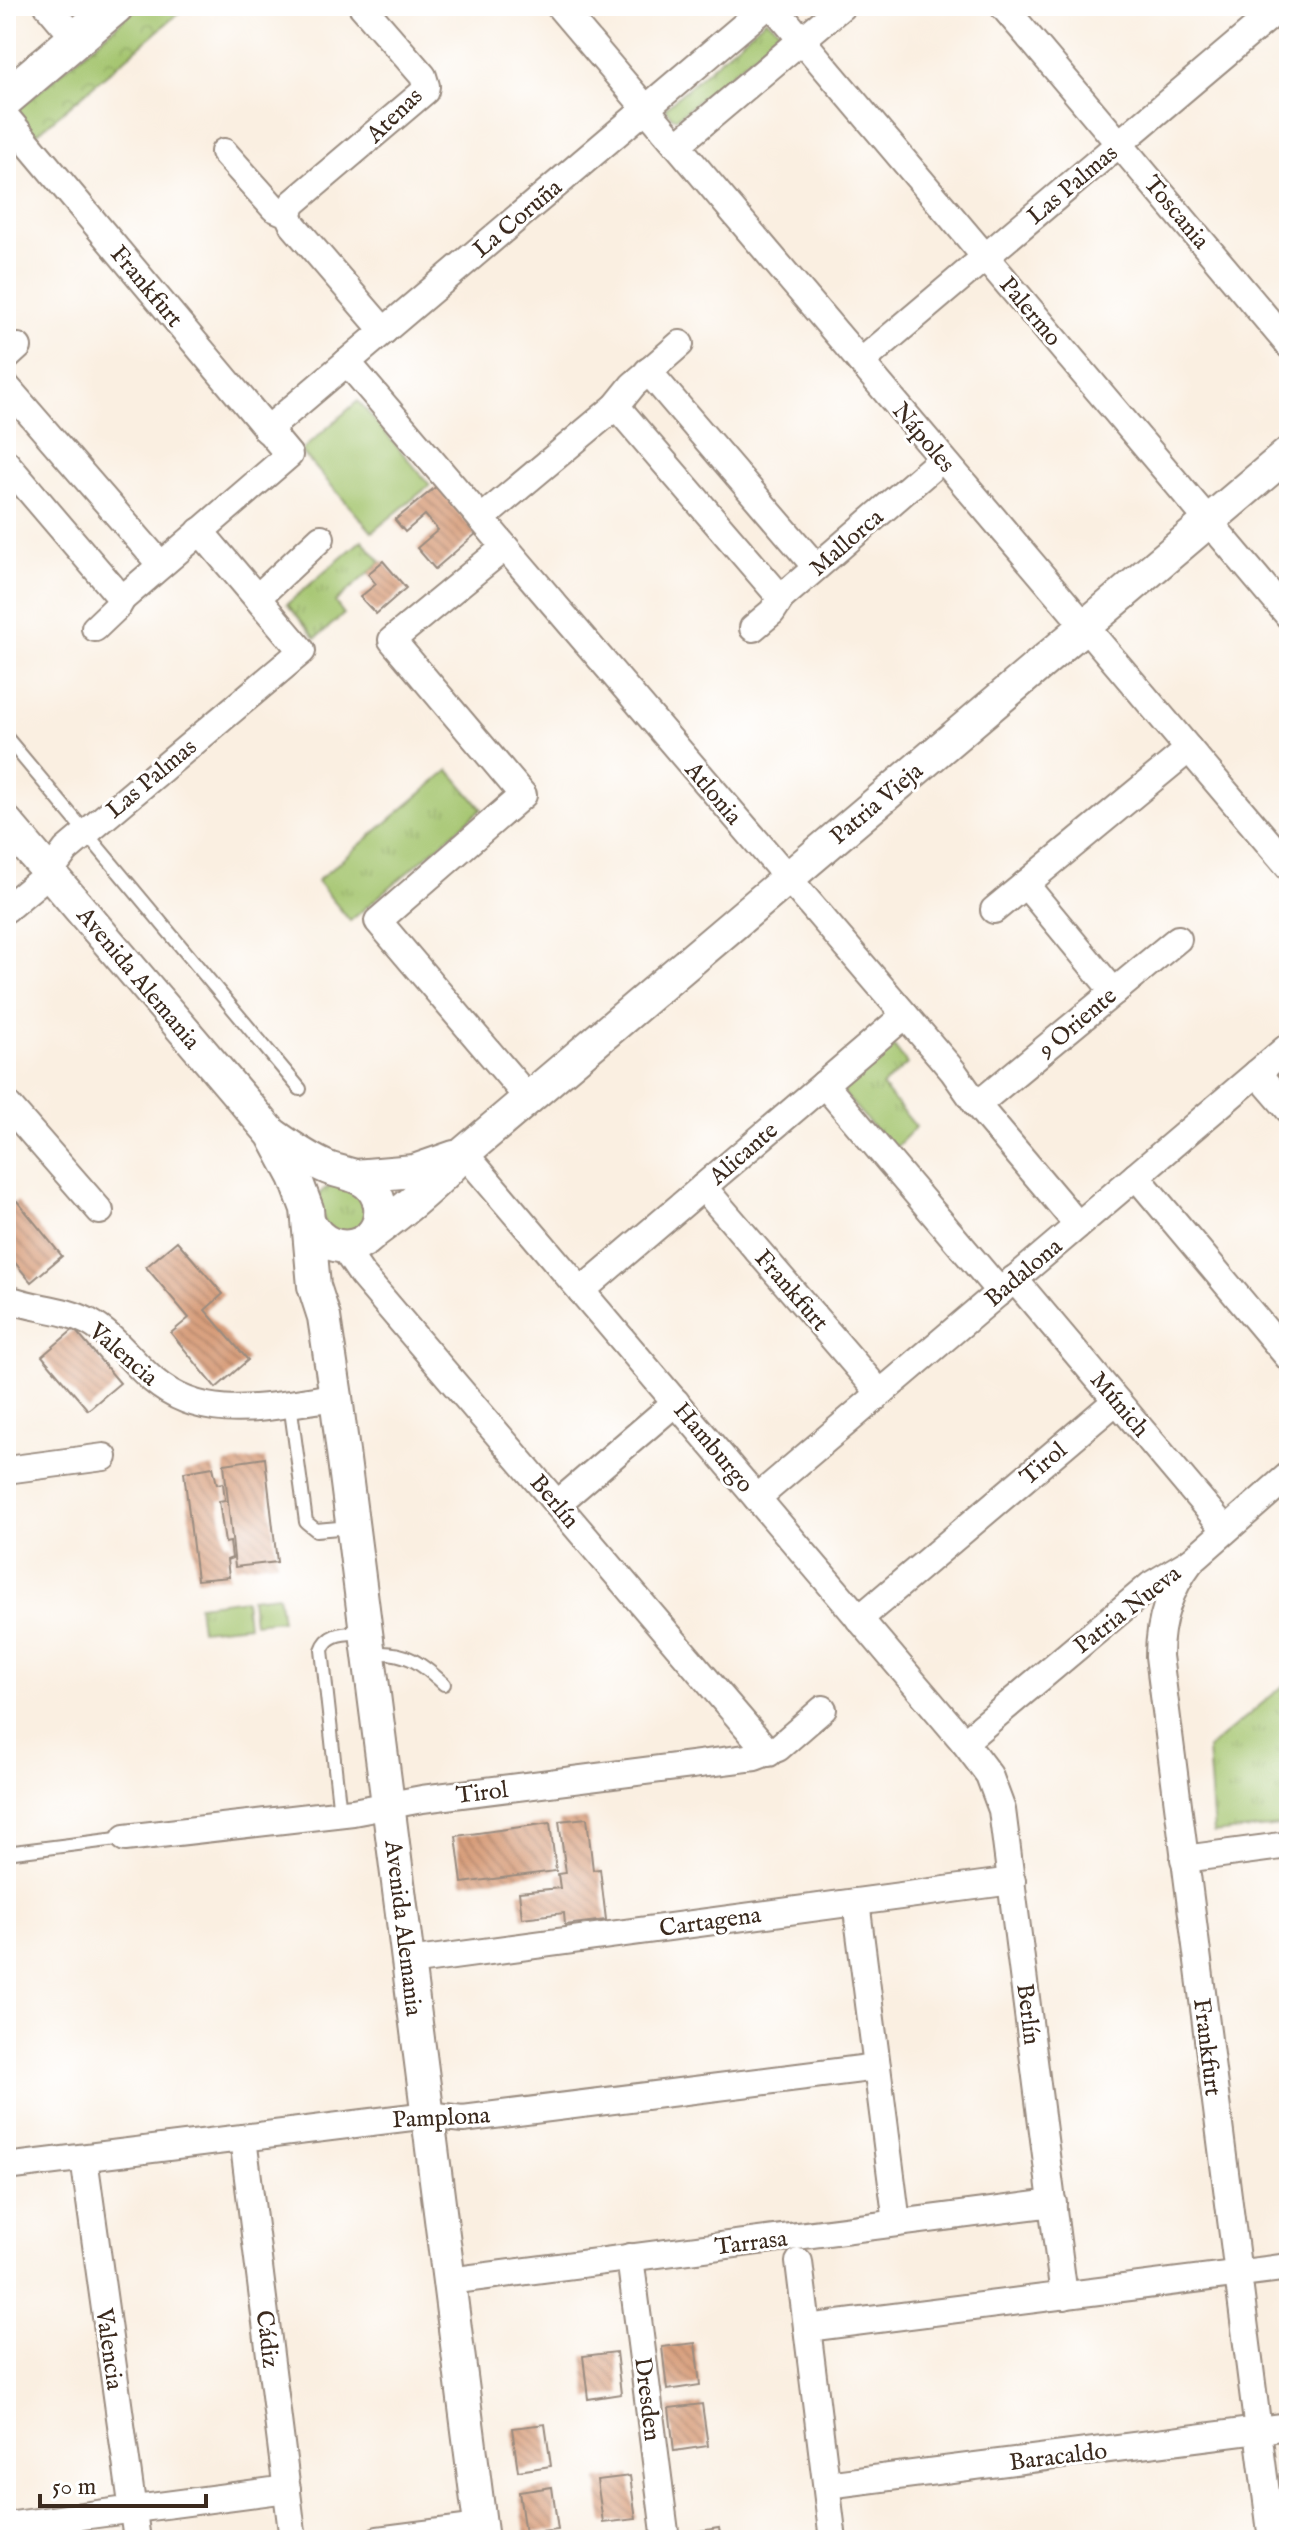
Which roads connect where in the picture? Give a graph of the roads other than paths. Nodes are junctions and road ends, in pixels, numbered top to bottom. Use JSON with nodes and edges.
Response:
{"nodes":[{"id":1,"x":48,"y":6,"type":"edge"},
{"id":2,"x":115,"y":6,"type":"edge"},
{"id":3,"x":362,"y":6,"type":"edge"},
{"id":4,"x":559,"y":6,"type":"edge"},
{"id":5,"x":770,"y":6,"type":"edge"},
{"id":6,"x":842,"y":6,"type":"edge"},
{"id":7,"x":1003,"y":6,"type":"edge"},
{"id":8,"x":1282,"y":6,"type":"edge"},
{"id":9,"x":76,"y":39,"type":"junction"},
{"id":10,"x":802,"y":40,"type":"junction"},
{"id":11,"x":6,"y":98,"type":"edge"},
{"id":12,"x":646,"y":109,"type":"junction"},
{"id":13,"x":6,"y":117,"type":"edge"},
{"id":14,"x":1119,"y":144,"type":"junction"},
{"id":15,"x":677,"y":145,"type":"junction"},
{"id":16,"x":224,"y":152,"type":"dead end"},
{"id":17,"x":288,"y":214,"type":"junction"},
{"id":18,"x":985,"y":257,"type":"junction"},
{"id":19,"x":384,"y":331,"type":"junction"},
{"id":20,"x":680,"y":344,"type":"dead end"},
{"id":21,"x":1289,"y":345,"type":"edge"},
{"id":22,"x":347,"y":362,"type":"junction"},
{"id":23,"x":861,"y":362,"type":"junction"},
{"id":24,"x":648,"y":371,"type":"junction"},
{"id":25,"x":6,"y":386,"type":"edge"},
{"id":26,"x":616,"y":406,"type":"junction"},
{"id":27,"x":267,"y":430,"type":"junction"},
{"id":28,"x":1289,"y":453,"type":"edge"},
{"id":29,"x":942,"y":459,"type":"junction"},
{"id":30,"x":6,"y":463,"type":"edge"},
{"id":31,"x":481,"y":519,"type":"junction"},
{"id":32,"x":1208,"y":521,"type":"junction"},
{"id":33,"x":200,"y":531,"type":"junction"},
{"id":34,"x":321,"y":538,"type":"dead end"},
{"id":35,"x":505,"y":547,"type":"junction"},
{"id":36,"x":161,"y":565,"type":"junction"},
{"id":37,"x":816,"y":567,"type":"junction"},
{"id":38,"x":257,"y":598,"type":"junction"},
{"id":39,"x":781,"y":598,"type":"junction"},
{"id":40,"x":122,"y":599,"type":"junction"},
{"id":41,"x":1289,"y":616,"type":"edge"},
{"id":42,"x":1085,"y":626,"type":"junction"},
{"id":43,"x":95,"y":628,"type":"dead end"},
{"id":44,"x":753,"y":628,"type":"dead end"},
{"id":45,"x":6,"y":737,"type":"edge"},
{"id":46,"x":1189,"y":749,"type":"junction"},
{"id":47,"x":6,"y":822,"type":"edge"},
{"id":48,"x":86,"y":833,"type":"junction"},
{"id":49,"x":1289,"y":867,"type":"edge"},
{"id":50,"x":49,"y":873,"type":"junction"},
{"id":51,"x":787,"y":879,"type":"junction"},
{"id":52,"x":1025,"y":884,"type":"junction"},
{"id":53,"x":6,"y":909,"type":"edge"},
{"id":54,"x":994,"y":910,"type":"dead end"},
{"id":55,"x":1178,"y":939,"type":"dead end"},
{"id":56,"x":1114,"y":992,"type":"junction"},
{"id":57,"x":905,"y":1015,"type":"junction"},
{"id":58,"x":1289,"y":1046,"type":"edge"},
{"id":59,"x":1257,"y":1073,"type":"junction"},
{"id":60,"x":824,"y":1084,"type":"junction"},
{"id":61,"x":300,"y":1089,"type":"dead end"},
{"id":62,"x":528,"y":1098,"type":"junction"},
{"id":63,"x":6,"y":1103,"type":"edge"},
{"id":64,"x":977,"y":1105,"type":"junction"},
{"id":65,"x":1289,"y":1110,"type":"edge"},
{"id":66,"x":272,"y":1134,"type":"junction"},
{"id":67,"x":464,"y":1153,"type":"junction"},
{"id":68,"x":350,"y":1175,"type":"junction"},
{"id":69,"x":1136,"y":1176,"type":"junction"},
{"id":70,"x":703,"y":1187,"type":"junction"},
{"id":71,"x":100,"y":1211,"type":"dead end"},
{"id":72,"x":309,"y":1216,"type":"junction"},
{"id":73,"x":1078,"y":1225,"type":"junction"},
{"id":74,"x":373,"y":1233,"type":"junction"},
{"id":75,"x":343,"y":1247,"type":"junction"},
{"id":76,"x":1007,"y":1286,"type":"junction"},
{"id":77,"x":581,"y":1291,"type":"junction"},
{"id":78,"x":6,"y":1298,"type":"edge"},
{"id":79,"x":324,"y":1317,"type":"junction"},
{"id":80,"x":1289,"y":1358,"type":"edge"},
{"id":81,"x":880,"y":1393,"type":"junction"},
{"id":82,"x":336,"y":1397,"type":"junction"},
{"id":83,"x":1116,"y":1401,"type":"junction"},
{"id":84,"x":676,"y":1402,"type":"junction"},
{"id":85,"x":290,"y":1403,"type":"junction"},
{"id":86,"x":104,"y":1457,"type":"dead end"},
{"id":87,"x":6,"y":1470,"type":"edge"},
{"id":88,"x":1289,"y":1475,"type":"edge"},
{"id":89,"x":757,"y":1498,"type":"junction"},
{"id":90,"x":557,"y":1504,"type":"junction"},
{"id":91,"x":353,"y":1527,"type":"junction"},
{"id":92,"x":1225,"y":1529,"type":"junction"},
{"id":93,"x":1191,"y":1561,"type":"junction"},
{"id":94,"x":859,"y":1619,"type":"junction"},
{"id":95,"x":368,"y":1643,"type":"junction"},
{"id":96,"x":444,"y":1684,"type":"dead end"},
{"id":97,"x":823,"y":1709,"type":"dead end"},
{"id":98,"x":964,"y":1742,"type":"junction"},
{"id":99,"x":769,"y":1753,"type":"junction"},
{"id":100,"x":389,"y":1806,"type":"junction"},
{"id":101,"x":340,"y":1814,"type":"junction"},
{"id":102,"x":125,"y":1838,"type":"joint"},
{"id":103,"x":1289,"y":1845,"type":"edge"},
{"id":104,"x":6,"y":1853,"type":"edge"},
{"id":105,"x":1184,"y":1859,"type":"junction"},
{"id":106,"x":1012,"y":1881,"type":"junction"},
{"id":107,"x":856,"y":1902,"type":"junction"},
{"id":108,"x":409,"y":1962,"type":"junction"},
{"id":109,"x":877,"y":2067,"type":"junction"},
{"id":110,"x":428,"y":2115,"type":"junction"},
{"id":111,"x":243,"y":2138,"type":"junction"},
{"id":112,"x":84,"y":2158,"type":"junction"},
{"id":113,"x":6,"y":2167,"type":"edge"},
{"id":114,"x":1053,"y":2203,"type":"junction"},
{"id":115,"x":897,"y":2223,"type":"junction"},
{"id":116,"x":630,"y":2257,"type":"junction"},
{"id":117,"x":799,"y":2262,"type":"dead end"},
{"id":118,"x":1289,"y":2267,"type":"edge"},
{"id":119,"x":1237,"y":2274,"type":"junction"},
{"id":120,"x":449,"y":2281,"type":"junction"},
{"id":121,"x":1064,"y":2296,"type":"junction"},
{"id":122,"x":807,"y":2328,"type":"junction"},
{"id":123,"x":1289,"y":2426,"type":"edge"},
{"id":124,"x":1258,"y":2431,"type":"junction"},
{"id":125,"x":827,"y":2485,"type":"junction"},
{"id":126,"x":287,"y":2489,"type":"junction"},
{"id":127,"x":132,"y":2510,"type":"junction"},
{"id":128,"x":6,"y":2526,"type":"edge"},
{"id":129,"x":481,"y":2534,"type":"edge"},
{"id":130,"x":137,"y":2540,"type":"edge"},
{"id":131,"x":293,"y":2540,"type":"edge"},
{"id":132,"x":378,"y":2540,"type":"edge"},
{"id":133,"x":666,"y":2540,"type":"edge"},
{"id":134,"x":833,"y":2540,"type":"edge"},
{"id":135,"x":1272,"y":2540,"type":"edge"}],
"edges":[{"from":1,"to":9,"type":"street"},
{"from":2,"to":9,"type":"main road"},
{"from":3,"to":17,"type":"street","name":"Atenas"},
{"from":4,"to":12,"type":"street","name":"Nápoles"},
{"from":5,"to":10,"type":"street","name":"Palermo"},
{"from":5,"to":12,"type":"street","name":"La Coruña"},
{"from":6,"to":10,"type":"street"},
{"from":7,"to":14,"type":"street","name":"Toscania"},
{"from":8,"to":14,"type":"street","name":"Las Palmas"},
{"from":9,"to":11,"type":"main road"},
{"from":10,"to":15,"type":"street"},
{"from":10,"to":18,"type":"street","name":"Palermo"},
{"from":12,"to":15,"type":"street","name":"Nápoles"},
{"from":12,"to":19,"type":"street","name":"La Coruña"},
{"from":13,"to":27,"type":"street","name":"Frankfurt"},
{"from":14,"to":18,"type":"street","name":"Las Palmas"},
{"from":14,"to":21,"type":"street","name":"Toscania"},
{"from":15,"to":23,"type":"street","name":"Nápoles"},
{"from":16,"to":17,"type":"street"},
{"from":17,"to":19,"type":"street"},
{"from":18,"to":23,"type":"street","name":"Las Palmas"},
{"from":18,"to":32,"type":"street","name":"Palermo"},
{"from":19,"to":22,"type":"street","name":"La Coruña"},
{"from":20,"to":24,"type":"street"},
{"from":22,"to":27,"type":"street","name":"La Coruña"},
{"from":22,"to":31,"type":"street","name":"Atlonia"},
{"from":23,"to":29,"type":"street","name":"Nápoles"},
{"from":24,"to":26,"type":"street"},
{"from":24,"to":37,"type":"street"},
{"from":25,"to":36,"type":"street"},
{"from":26,"to":31,"type":"street"},
{"from":26,"to":39,"type":"street"},
{"from":27,"to":33,"type":"street","name":"Frankfurt"},
{"from":28,"to":32,"type":"street","name":"Patria Vieja"},
{"from":29,"to":37,"type":"street","name":"Mallorca"},
{"from":29,"to":42,"type":"street","name":"Nápoles"},
{"from":30,"to":40,"type":"street"},
{"from":31,"to":35,"type":"street","name":"Atlonia"},
{"from":32,"to":41,"type":"street","name":"Palermo"},
{"from":32,"to":42,"type":"street","name":"Patria Vieja"},
{"from":33,"to":36,"type":"street"},
{"from":33,"to":38,"type":"street"},
{"from":34,"to":38,"type":"street"},
{"from":35,"to":51,"type":"street","name":"Atlonia"},
{"from":35,"to":62,"type":"street"},
{"from":36,"to":40,"type":"street"},
{"from":37,"to":39,"type":"street","name":"Mallorca"},
{"from":38,"to":48,"type":"street","name":"Las Palmas"},
{"from":39,"to":44,"type":"street","name":"Mallorca"},
{"from":40,"to":43,"type":"street"},
{"from":42,"to":46,"type":"street","name":"Nápoles"},
{"from":42,"to":51,"type":"street","name":"Patria Vieja"},
{"from":45,"to":48,"type":"lane"},
{"from":46,"to":49,"type":"street","name":"Nápoles"},
{"from":46,"to":52,"type":"street"},
{"from":47,"to":50,"type":"street","name":"Avenida Alemania"},
{"from":48,"to":50,"type":"street","name":"Las Palmas"},
{"from":48,"to":61,"type":"lane"},
{"from":50,"to":53,"type":"street","name":"Las Palmas"},
{"from":50,"to":66,"type":"street","name":"Avenida Alemania"},
{"from":51,"to":57,"type":"street","name":"Atlonia"},
{"from":51,"to":62,"type":"street","name":"Patria Vieja"},
{"from":52,"to":54,"type":"street"},
{"from":52,"to":56,"type":"street"},
{"from":55,"to":56,"type":"street","name":"9 Oriente"},
{"from":56,"to":64,"type":"street","name":"9 Oriente"},
{"from":57,"to":60,"type":"street","name":"Alicante"},
{"from":57,"to":64,"type":"street","name":"Atlonia"},
{"from":58,"to":59,"type":"street","name":"Badalona"},
{"from":59,"to":65,"type":"street"},
{"from":59,"to":69,"type":"street","name":"Badalona"},
{"from":60,"to":70,"type":"street","name":"Alicante"},
{"from":60,"to":76,"type":"street","name":"Múnich"},
{"from":62,"to":67,"type":"street","name":"Patria Vieja"},
{"from":63,"to":71,"type":"street"},
{"from":64,"to":73,"type":"street","name":"Atlonia"},
{"from":66,"to":68,"type":"street","name":"Avenida Alemania"},
{"from":66,"to":72,"type":"street","name":"Avenida Alemania"},
{"from":67,"to":68,"type":"street","name":"Patria Vieja"},
{"from":67,"to":74,"type":"street","name":"Patria Vieja"},
{"from":67,"to":77,"type":"street","name":"Hamburgo"},
{"from":68,"to":72,"type":"street"},
{"from":68,"to":74,"type":"street","name":"Avenida Alemania"},
{"from":69,"to":73,"type":"street","name":"Badalona"},
{"from":69,"to":80,"type":"street"},
{"from":70,"to":77,"type":"street","name":"Alicante"},
{"from":70,"to":81,"type":"street","name":"Frankfurt"},
{"from":72,"to":75,"type":"street"},
{"from":72,"to":79,"type":"street","name":"Avenida Alemania"},
{"from":73,"to":76,"type":"street","name":"Badalona"},
{"from":74,"to":75,"type":"street"},
{"from":75,"to":79,"type":"street","name":"Avenida Alemania"},
{"from":75,"to":90,"type":"street","name":"Berlín"},
{"from":76,"to":81,"type":"street","name":"Badalona"},
{"from":76,"to":83,"type":"street","name":"Múnich"},
{"from":77,"to":84,"type":"street","name":"Hamburgo"},
{"from":78,"to":85,"type":"street","name":"Valencia"},
{"from":79,"to":82,"type":"street","name":"Avenida Alemania"},
{"from":81,"to":89,"type":"street","name":"Badalona"},
{"from":82,"to":85,"type":"street","name":"Valencia"},
{"from":82,"to":91,"type":"street","name":"Avenida Alemania"},
{"from":83,"to":92,"type":"street","name":"Múnich"},
{"from":83,"to":94,"type":"street","name":"Tirol"},
{"from":84,"to":89,"type":"street","name":"Hamburgo"},
{"from":84,"to":90,"type":"street"},
{"from":85,"to":91,"type":"lane"},
{"from":86,"to":87,"type":"street"},
{"from":88,"to":92,"type":"street","name":"Patria Nueva"},
{"from":89,"to":94,"type":"street","name":"Hamburgo"},
{"from":90,"to":99,"type":"street","name":"Berlín"},
{"from":91,"to":95,"type":"street","name":"Avenida Alemania"},
{"from":92,"to":93,"type":"street","name":"Patria Nueva"},
{"from":93,"to":98,"type":"street","name":"Patria Nueva"},
{"from":93,"to":105,"type":"street","name":"Frankfurt"},
{"from":94,"to":98,"type":"street","name":"Hamburgo"},
{"from":95,"to":96,"type":"lane"},
{"from":95,"to":100,"type":"street","name":"Avenida Alemania"},
{"from":95,"to":101,"type":"lane"},
{"from":97,"to":99,"type":"street","name":"Tirol"},
{"from":98,"to":106,"type":"street","name":"Berlín"},
{"from":99,"to":100,"type":"street","name":"Tirol"},
{"from":100,"to":101,"type":"street","name":"Tirol"},
{"from":100,"to":108,"type":"street","name":"Avenida Alemania"},
{"from":101,"to":102,"type":"street","name":"Tirol"},
{"from":102,"to":104,"type":"lane"},
{"from":103,"to":105,"type":"street"},
{"from":105,"to":119,"type":"street","name":"Frankfurt"},
{"from":106,"to":107,"type":"street","name":"Cartagena"},
{"from":106,"to":114,"type":"street","name":"Berlín"},
{"from":107,"to":108,"type":"street","name":"Cartagena"},
{"from":107,"to":109,"type":"street"},
{"from":108,"to":110,"type":"street","name":"Avenida Alemania"},
{"from":109,"to":110,"type":"street","name":"Pamplona"},
{"from":109,"to":115,"type":"street"},
{"from":110,"to":111,"type":"street","name":"Pamplona"},
{"from":110,"to":120,"type":"street","name":"Avenida Alemania"},
{"from":111,"to":112,"type":"street","name":"Pamplona"},
{"from":111,"to":126,"type":"street","name":"Cádiz"},
{"from":112,"to":113,"type":"street","name":"Pamplona"},
{"from":112,"to":127,"type":"street","name":"Valencia"},
{"from":114,"to":115,"type":"street","name":"Tarrasa"},
{"from":114,"to":121,"type":"street","name":"Berlín"},
{"from":115,"to":116,"type":"street","name":"Tarrasa"},
{"from":116,"to":120,"type":"street","name":"Tarrasa"},
{"from":116,"to":133,"type":"street","name":"Dresden"},
{"from":117,"to":122,"type":"street"},
{"from":118,"to":119,"type":"street"},
{"from":119,"to":121,"type":"street"},
{"from":119,"to":124,"type":"street","name":"Frankfurt"},
{"from":120,"to":129,"type":"street","name":"Avenida Alemania"},
{"from":121,"to":122,"type":"street"},
{"from":122,"to":125,"type":"street"},
{"from":123,"to":124,"type":"street","name":"Baracaldo"},
{"from":124,"to":125,"type":"street","name":"Baracaldo"},
{"from":124,"to":135,"type":"street","name":"Frankfurt"},
{"from":125,"to":134,"type":"street"},
{"from":126,"to":127,"type":"street"},
{"from":126,"to":131,"type":"street","name":"Cádiz"},
{"from":127,"to":128,"type":"street"},
{"from":127,"to":130,"type":"street","name":"Valencia"},
{"from":129,"to":132,"type":"street"}]}
